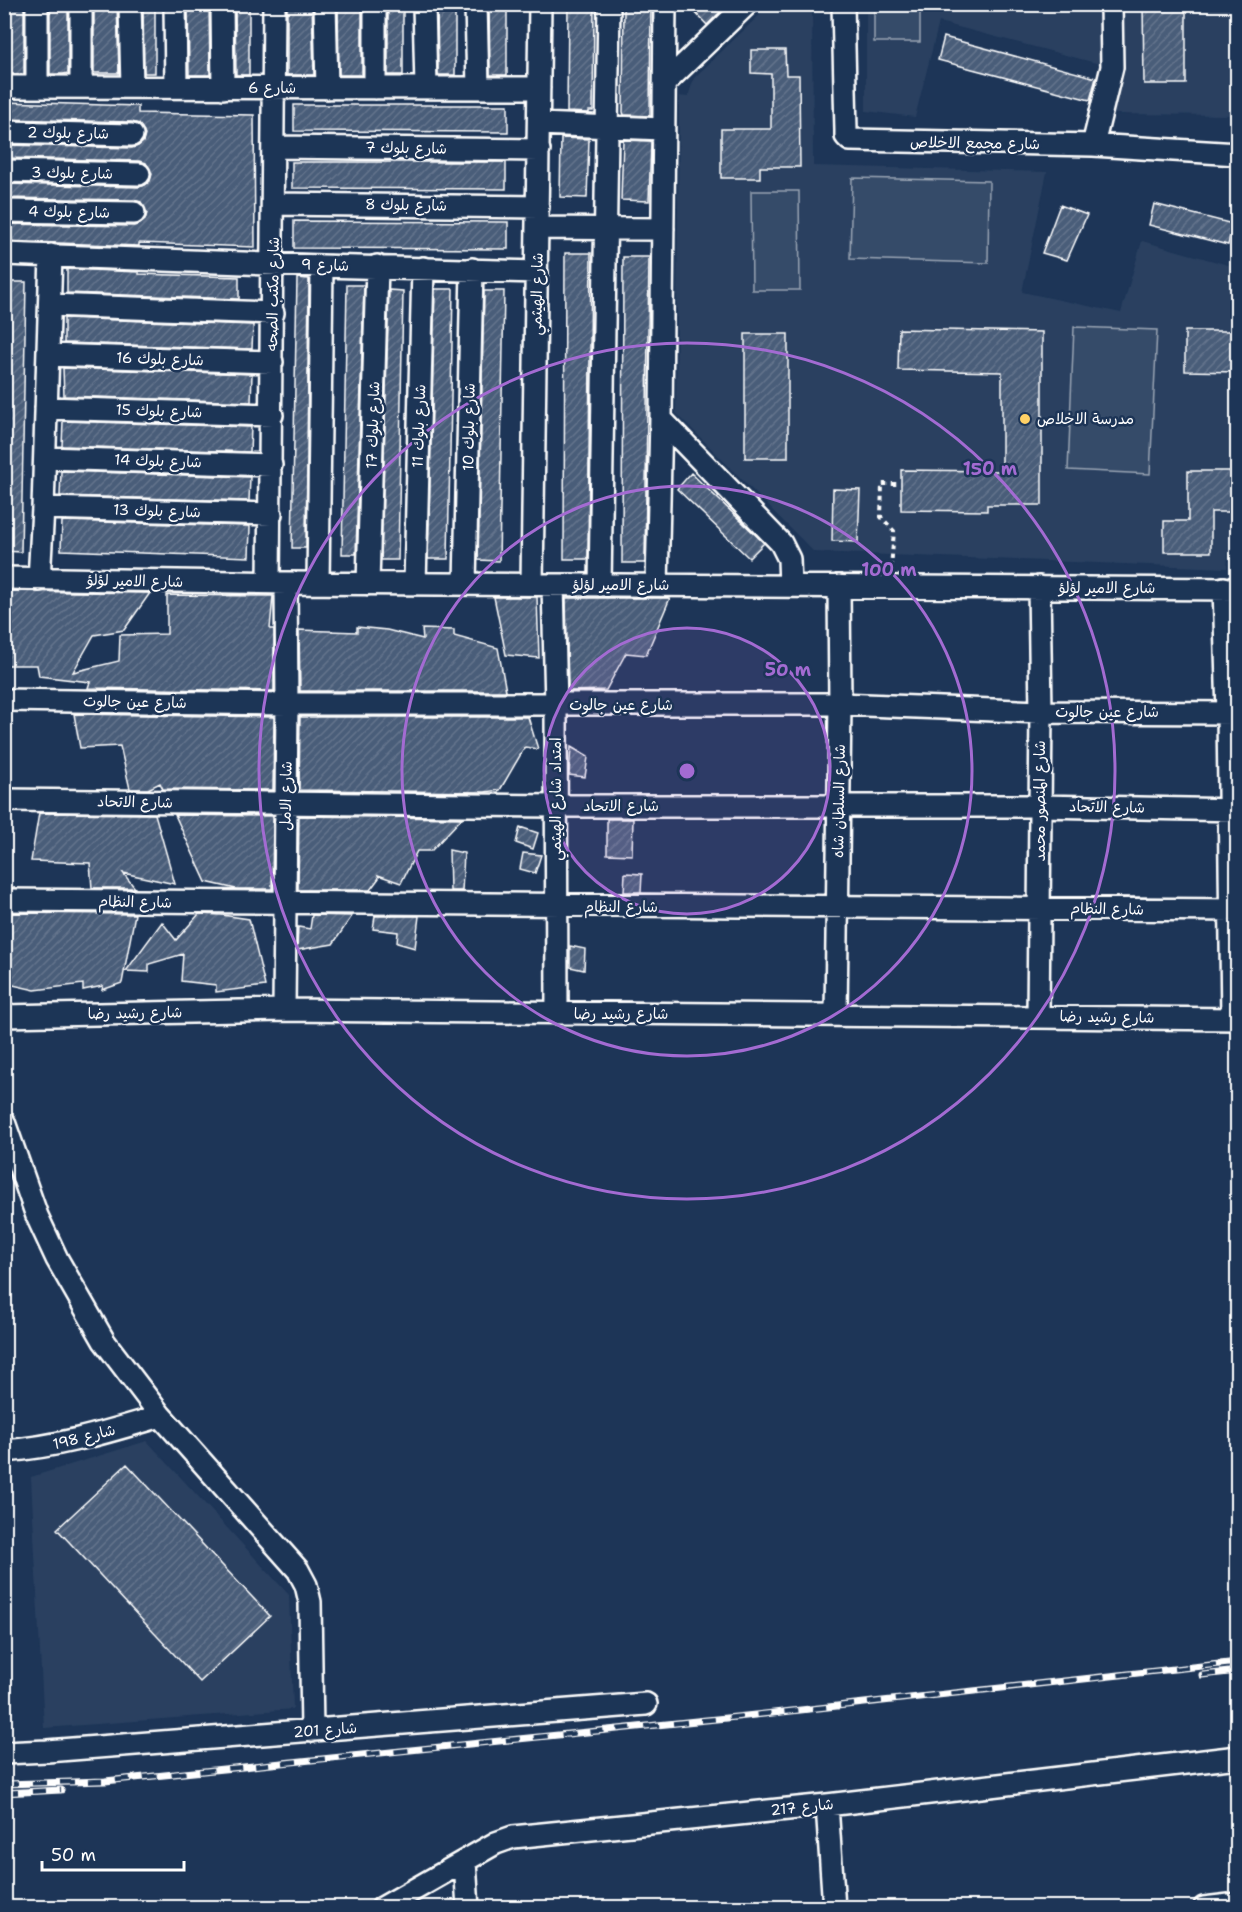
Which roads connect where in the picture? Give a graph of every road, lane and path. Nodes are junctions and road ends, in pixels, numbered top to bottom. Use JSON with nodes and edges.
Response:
{"nodes":[{"id":1,"x":37,"y":4,"type":"edge"},
{"id":2,"x":81,"y":4,"type":"edge"},
{"id":3,"x":130,"y":4,"type":"edge"},
{"id":4,"x":175,"y":4,"type":"edge"},
{"id":5,"x":222,"y":4,"type":"edge"},
{"id":6,"x":274,"y":4,"type":"edge"},
{"id":7,"x":325,"y":4,"type":"edge"},
{"id":8,"x":375,"y":4,"type":"edge"},
{"id":9,"x":424,"y":4,"type":"edge"},
{"id":10,"x":476,"y":4,"type":"edge"},
{"id":11,"x":540,"y":4,"type":"edge"},
{"id":12,"x":609,"y":4,"type":"edge"},
{"id":13,"x":665,"y":4,"type":"edge"},
{"id":14,"x":747,"y":4,"type":"edge"},
{"id":15,"x":843,"y":4,"type":"edge"},
{"id":16,"x":1112,"y":4,"type":"edge"},
{"id":17,"x":664,"y":84,"type":"junction"},
{"id":18,"x":4,"y":87,"type":"edge"},
{"id":19,"x":37,"y":87,"type":"junction"},
{"id":20,"x":81,"y":87,"type":"junction"},
{"id":21,"x":132,"y":87,"type":"junction"},
{"id":22,"x":176,"y":87,"type":"junction"},
{"id":23,"x":223,"y":88,"type":"junction"},
{"id":24,"x":274,"y":88,"type":"junction"},
{"id":25,"x":327,"y":88,"type":"junction"},
{"id":26,"x":375,"y":88,"type":"junction"},
{"id":27,"x":426,"y":88,"type":"junction"},
{"id":28,"x":478,"y":88,"type":"junction"},
{"id":29,"x":539,"y":88,"type":"junction"},
{"id":30,"x":539,"y":124,"type":"junction"},
{"id":31,"x":608,"y":126,"type":"junction"},
{"id":32,"x":663,"y":129,"type":"junction"},
{"id":33,"x":4,"y":132,"type":"edge"},
{"id":34,"x":132,"y":135,"type":"dead end"},
{"id":35,"x":1094,"y":145,"type":"junction"},
{"id":36,"x":274,"y":147,"type":"junction"},
{"id":37,"x":539,"y":150,"type":"junction"},
{"id":38,"x":1238,"y":154,"type":"edge"},
{"id":39,"x":4,"y":171,"type":"edge"},
{"id":40,"x":139,"y":174,"type":"dead end"},
{"id":41,"x":273,"y":204,"type":"junction"},
{"id":42,"x":538,"y":207,"type":"junction"},
{"id":43,"x":4,"y":211,"type":"edge"},
{"id":44,"x":134,"y":213,"type":"dead end"},
{"id":45,"x":538,"y":228,"type":"junction"},
{"id":46,"x":607,"y":229,"type":"junction"},
{"id":47,"x":663,"y":230,"type":"junction"},
{"id":48,"x":4,"y":254,"type":"edge"},
{"id":49,"x":51,"y":255,"type":"junction"},
{"id":50,"x":273,"y":263,"type":"junction"},
{"id":51,"x":322,"y":266,"type":"junction"},
{"id":52,"x":377,"y":266,"type":"junction"},
{"id":53,"x":423,"y":268,"type":"junction"},
{"id":54,"x":472,"y":269,"type":"junction"},
{"id":55,"x":537,"y":272,"type":"junction"},
{"id":56,"x":50,"y":305,"type":"junction"},
{"id":57,"x":273,"y":313,"type":"junction"},
{"id":58,"x":48,"y":355,"type":"junction"},
{"id":59,"x":272,"y":362,"type":"junction"},
{"id":60,"x":46,"y":408,"type":"junction"},
{"id":61,"x":272,"y":415,"type":"junction"},
{"id":62,"x":661,"y":419,"type":"junction"},
{"id":63,"x":45,"y":458,"type":"junction"},
{"id":64,"x":271,"y":465,"type":"junction"},
{"id":65,"x":901,"y":484,"type":"dead end"},
{"id":66,"x":43,"y":508,"type":"junction"},
{"id":67,"x":271,"y":514,"type":"junction"},
{"id":68,"x":4,"y":578,"type":"edge"},
{"id":69,"x":39,"y":579,"type":"junction"},
{"id":70,"x":278,"y":583,"type":"junction"},
{"id":71,"x":318,"y":583,"type":"junction"},
{"id":72,"x":368,"y":584,"type":"junction"},
{"id":73,"x":415,"y":584,"type":"junction"},
{"id":74,"x":465,"y":584,"type":"junction"},
{"id":75,"x":532,"y":584,"type":"junction"},
{"id":76,"x":554,"y":585,"type":"junction"},
{"id":77,"x":600,"y":585,"type":"junction"},
{"id":78,"x":657,"y":585,"type":"junction"},
{"id":79,"x":790,"y":586,"type":"junction"},
{"id":80,"x":839,"y":586,"type":"junction"},
{"id":81,"x":889,"y":586,"type":"junction"},
{"id":82,"x":1039,"y":587,"type":"junction"},
{"id":83,"x":1231,"y":589,"type":"edge"},
{"id":84,"x":4,"y":700,"type":"edge"},
{"id":85,"x":287,"y":704,"type":"junction"},
{"id":86,"x":840,"y":704,"type":"junction"},
{"id":87,"x":556,"y":705,"type":"junction"},
{"id":88,"x":1041,"y":712,"type":"junction"},
{"id":89,"x":1233,"y":713,"type":"edge"},
{"id":90,"x":4,"y":800,"type":"edge"},
{"id":91,"x":286,"y":803,"type":"junction"},
{"id":92,"x":556,"y":806,"type":"junction"},
{"id":93,"x":1040,"y":806,"type":"junction"},
{"id":94,"x":839,"y":807,"type":"junction"},
{"id":95,"x":1233,"y":810,"type":"edge"},
{"id":96,"x":4,"y":900,"type":"edge"},
{"id":97,"x":285,"y":903,"type":"junction"},
{"id":98,"x":557,"y":906,"type":"junction"},
{"id":99,"x":837,"y":908,"type":"junction"},
{"id":100,"x":1039,"y":908,"type":"junction"},
{"id":101,"x":1234,"y":910,"type":"edge"},
{"id":102,"x":284,"y":1010,"type":"junction"},
{"id":103,"x":557,"y":1013,"type":"junction"},
{"id":104,"x":4,"y":1016,"type":"edge"},
{"id":105,"x":836,"y":1016,"type":"junction"},
{"id":106,"x":1038,"y":1016,"type":"junction"},
{"id":107,"x":1235,"y":1019,"type":"edge"},
{"id":108,"x":4,"y":1122,"type":"edge"},
{"id":109,"x":161,"y":1416,"type":"junction"},
{"id":110,"x":4,"y":1451,"type":"edge"},
{"id":111,"x":645,"y":1704,"type":"dead end"},
{"id":112,"x":312,"y":1731,"type":"junction"},
{"id":113,"x":4,"y":1753,"type":"edge"},
{"id":114,"x":1238,"y":1757,"type":"edge"},
{"id":115,"x":827,"y":1805,"type":"junction"},
{"id":116,"x":465,"y":1862,"type":"junction"},
{"id":117,"x":1238,"y":1904,"type":"edge"},
{"id":118,"x":382,"y":1908,"type":"edge"},
{"id":119,"x":468,"y":1908,"type":"edge"},
{"id":120,"x":834,"y":1908,"type":"edge"},
{"id":121,"x":1204,"y":1908,"type":"edge"}],
"edges":[{"from":1,"to":19,"type":"street"},
{"from":2,"to":20,"type":"street"},
{"from":3,"to":21,"type":"street"},
{"from":4,"to":22,"type":"street"},
{"from":5,"to":23,"type":"street"},
{"from":6,"to":24,"type":"street","name":"شارع مكتب الصحه"},
{"from":7,"to":25,"type":"street"},
{"from":8,"to":26,"type":"street"},
{"from":9,"to":27,"type":"street"},
{"from":10,"to":28,"type":"street"},
{"from":11,"to":29,"type":"street","name":"شارع الهيثمي"},
{"from":12,"to":31,"type":"street"},
{"from":13,"to":17,"type":"street"},
{"from":14,"to":17,"type":"street"},
{"from":15,"to":35,"type":"street","name":"شارع مجمع الاخلاص"},
{"from":16,"to":35,"type":"street"},
{"from":17,"to":32,"type":"street"},
{"from":18,"to":19,"type":"street","name":"شارع 6"},
{"from":19,"to":20,"type":"street","name":"شارع 6"},
{"from":20,"to":21,"type":"street","name":"شارع 6"},
{"from":21,"to":22,"type":"street","name":"شارع 6"},
{"from":22,"to":23,"type":"street","name":"شارع 6"},
{"from":23,"to":24,"type":"street","name":"شارع 6"},
{"from":24,"to":25,"type":"street","name":"شارع 6"},
{"from":24,"to":36,"type":"street","name":"شارع مكتب الصحه"},
{"from":25,"to":26,"type":"street","name":"شارع 6"},
{"from":26,"to":27,"type":"street","name":"شارع 6"},
{"from":27,"to":28,"type":"street","name":"شارع 6"},
{"from":28,"to":29,"type":"street","name":"شارع 6"},
{"from":29,"to":30,"type":"street","name":"شارع الهيثمي"},
{"from":30,"to":31,"type":"street"},
{"from":30,"to":37,"type":"street","name":"شارع الهيثمي"},
{"from":31,"to":32,"type":"street"},
{"from":31,"to":46,"type":"street"},
{"from":32,"to":47,"type":"street"},
{"from":33,"to":34,"type":"street","name":"شارع بلوك 2"},
{"from":35,"to":38,"type":"street","name":"شارع مجمع الاخلاص"},
{"from":36,"to":37,"type":"street","name":"شارع بلوك 7"},
{"from":36,"to":41,"type":"street","name":"شارع مكتب الصحه"},
{"from":37,"to":42,"type":"street","name":"شارع الهيثمي"},
{"from":39,"to":40,"type":"street","name":"شارع بلوك 3"},
{"from":41,"to":42,"type":"street","name":"شارع بلوك 8"},
{"from":41,"to":50,"type":"street","name":"شارع مكتب الصحه"},
{"from":42,"to":45,"type":"street","name":"شارع الهيثمي"},
{"from":43,"to":44,"type":"street","name":"شارع بلوك 4"},
{"from":45,"to":46,"type":"street"},
{"from":45,"to":55,"type":"street","name":"شارع الهيثمي"},
{"from":46,"to":47,"type":"street"},
{"from":46,"to":77,"type":"street"},
{"from":47,"to":62,"type":"street"},
{"from":48,"to":49,"type":"street","name":"شارع 9"},
{"from":49,"to":50,"type":"street","name":"شارع 9"},
{"from":49,"to":56,"type":"street"},
{"from":50,"to":51,"type":"street","name":"شارع 9"},
{"from":50,"to":57,"type":"street","name":"شارع مكتب الصحه"},
{"from":51,"to":52,"type":"street","name":"شارع 9"},
{"from":51,"to":71,"type":"street"},
{"from":52,"to":53,"type":"street","name":"شارع 9"},
{"from":52,"to":72,"type":"street","name":"شارع بلوك 17"},
{"from":53,"to":54,"type":"street","name":"شارع 9"},
{"from":53,"to":73,"type":"street","name":"شارع بلوك 11"},
{"from":54,"to":55,"type":"street","name":"شارع 9"},
{"from":54,"to":74,"type":"street","name":"شارع بلوك 10"},
{"from":55,"to":75,"type":"street","name":"شارع الهيثمي"},
{"from":56,"to":57,"type":"street"},
{"from":56,"to":58,"type":"street"},
{"from":57,"to":59,"type":"street","name":"شارع مكتب الصحه"},
{"from":58,"to":59,"type":"street","name":"شارع بلوك 16"},
{"from":58,"to":60,"type":"street"},
{"from":59,"to":61,"type":"street","name":"شارع مكتب الصحه"},
{"from":60,"to":61,"type":"street","name":"شارع بلوك 15"},
{"from":60,"to":63,"type":"street"},
{"from":61,"to":64,"type":"street","name":"شارع مكتب الصحه"},
{"from":62,"to":78,"type":"street"},
{"from":62,"to":79,"type":"street"},
{"from":63,"to":64,"type":"street","name":"شارع بلوك 14"},
{"from":63,"to":66,"type":"street"},
{"from":64,"to":67,"type":"street","name":"شارع مكتب الصحه"},
{"from":65,"to":81,"type":"path"},
{"from":66,"to":67,"type":"street","name":"شارع بلوك 13"},
{"from":66,"to":69,"type":"street"},
{"from":67,"to":70,"type":"street","name":"شارع مكتب الصحه"},
{"from":68,"to":69,"type":"street","name":"شارع الامير لؤلؤ"},
{"from":69,"to":70,"type":"street","name":"شارع الامير لؤلؤ"},
{"from":70,"to":71,"type":"street","name":"شارع الامير لؤلؤ"},
{"from":70,"to":85,"type":"street","name":"شارع الامل"},
{"from":71,"to":72,"type":"street","name":"شارع الامير لؤلؤ"},
{"from":72,"to":73,"type":"street","name":"شارع الامير لؤلؤ"},
{"from":73,"to":74,"type":"street","name":"شارع الامير لؤلؤ"},
{"from":74,"to":75,"type":"street","name":"شارع الامير لؤلؤ"},
{"from":75,"to":76,"type":"street","name":"شارع الامير لؤلؤ"},
{"from":76,"to":77,"type":"street","name":"شارع الامير لؤلؤ"},
{"from":76,"to":87,"type":"street","name":"امتداد شارع الهيثمي"},
{"from":77,"to":78,"type":"street","name":"شارع الامير لؤلؤ"},
{"from":78,"to":79,"type":"street","name":"شارع الامير لؤلؤ"},
{"from":79,"to":80,"type":"street","name":"شارع الامير لؤلؤ"},
{"from":80,"to":81,"type":"street","name":"شارع الامير لؤلؤ"},
{"from":80,"to":86,"type":"street","name":"شارع السلطان شاه"},
{"from":81,"to":82,"type":"street","name":"شارع الامير لؤلؤ"},
{"from":82,"to":83,"type":"street","name":"شارع الامير لؤلؤ"},
{"from":82,"to":88,"type":"street","name":"شارع المنصور محمد"},
{"from":83,"to":89,"type":"street"},
{"from":84,"to":85,"type":"street","name":"شارع عين جالوت"},
{"from":85,"to":87,"type":"street","name":"شارع عين جالوت"},
{"from":85,"to":91,"type":"street","name":"شارع الامل"},
{"from":86,"to":87,"type":"street","name":"شارع عين جالوت"},
{"from":86,"to":88,"type":"street","name":"شارع عين جالوت"},
{"from":86,"to":94,"type":"street","name":"شارع السلطان شاه"},
{"from":87,"to":92,"type":"street","name":"امتداد شارع الهيثمي"},
{"from":88,"to":89,"type":"street","name":"شارع عين جالوت"},
{"from":88,"to":93,"type":"street","name":"شارع المنصور محمد"},
{"from":89,"to":95,"type":"street"},
{"from":90,"to":91,"type":"street","name":"شارع الاتحاد"},
{"from":91,"to":92,"type":"street","name":"شارع الاتحاد"},
{"from":91,"to":97,"type":"street","name":"شارع الامل"},
{"from":92,"to":94,"type":"street","name":"شارع الاتحاد"},
{"from":92,"to":98,"type":"street","name":"امتداد شارع الهيثمي"},
{"from":93,"to":94,"type":"street","name":"شارع الاتحاد"},
{"from":93,"to":95,"type":"street","name":"شارع الاتحاد"},
{"from":93,"to":100,"type":"street","name":"شارع المنصور محمد"},
{"from":94,"to":99,"type":"street","name":"شارع السلطان شاه"},
{"from":95,"to":101,"type":"street"},
{"from":96,"to":97,"type":"street","name":"شارع النظام"},
{"from":97,"to":98,"type":"street","name":"شارع النظام"},
{"from":97,"to":102,"type":"street","name":"شارع الامل"},
{"from":98,"to":99,"type":"street","name":"شارع النظام"},
{"from":98,"to":103,"type":"street","name":"امتداد شارع الهيثمي"},
{"from":99,"to":100,"type":"street","name":"شارع النظام"},
{"from":99,"to":105,"type":"street","name":"شارع السلطان شاه"},
{"from":100,"to":101,"type":"street","name":"شارع النظام"},
{"from":100,"to":106,"type":"street","name":"شارع المنصور محمد"},
{"from":101,"to":107,"type":"street"},
{"from":102,"to":103,"type":"street","name":"شارع رشيد رضا"},
{"from":102,"to":104,"type":"street","name":"شارع رشيد رضا"},
{"from":103,"to":105,"type":"street","name":"شارع رشيد رضا"},
{"from":105,"to":106,"type":"street","name":"شارع رشيد رضا"},
{"from":106,"to":107,"type":"street","name":"شارع رشيد رضا"},
{"from":108,"to":109,"type":"street"},
{"from":109,"to":110,"type":"street","name":"شارع 198"},
{"from":109,"to":112,"type":"street"},
{"from":111,"to":112,"type":"street","name":"شارع 201"},
{"from":112,"to":113,"type":"street","name":"شارع 201"},
{"from":114,"to":115,"type":"street","name":"شارع 217"},
{"from":115,"to":116,"type":"street","name":"شارع 217"},
{"from":115,"to":120,"type":"street"},
{"from":116,"to":118,"type":"street","name":"شارع 217"},
{"from":116,"to":119,"type":"street"},
{"from":117,"to":121,"type":"street"}]}
